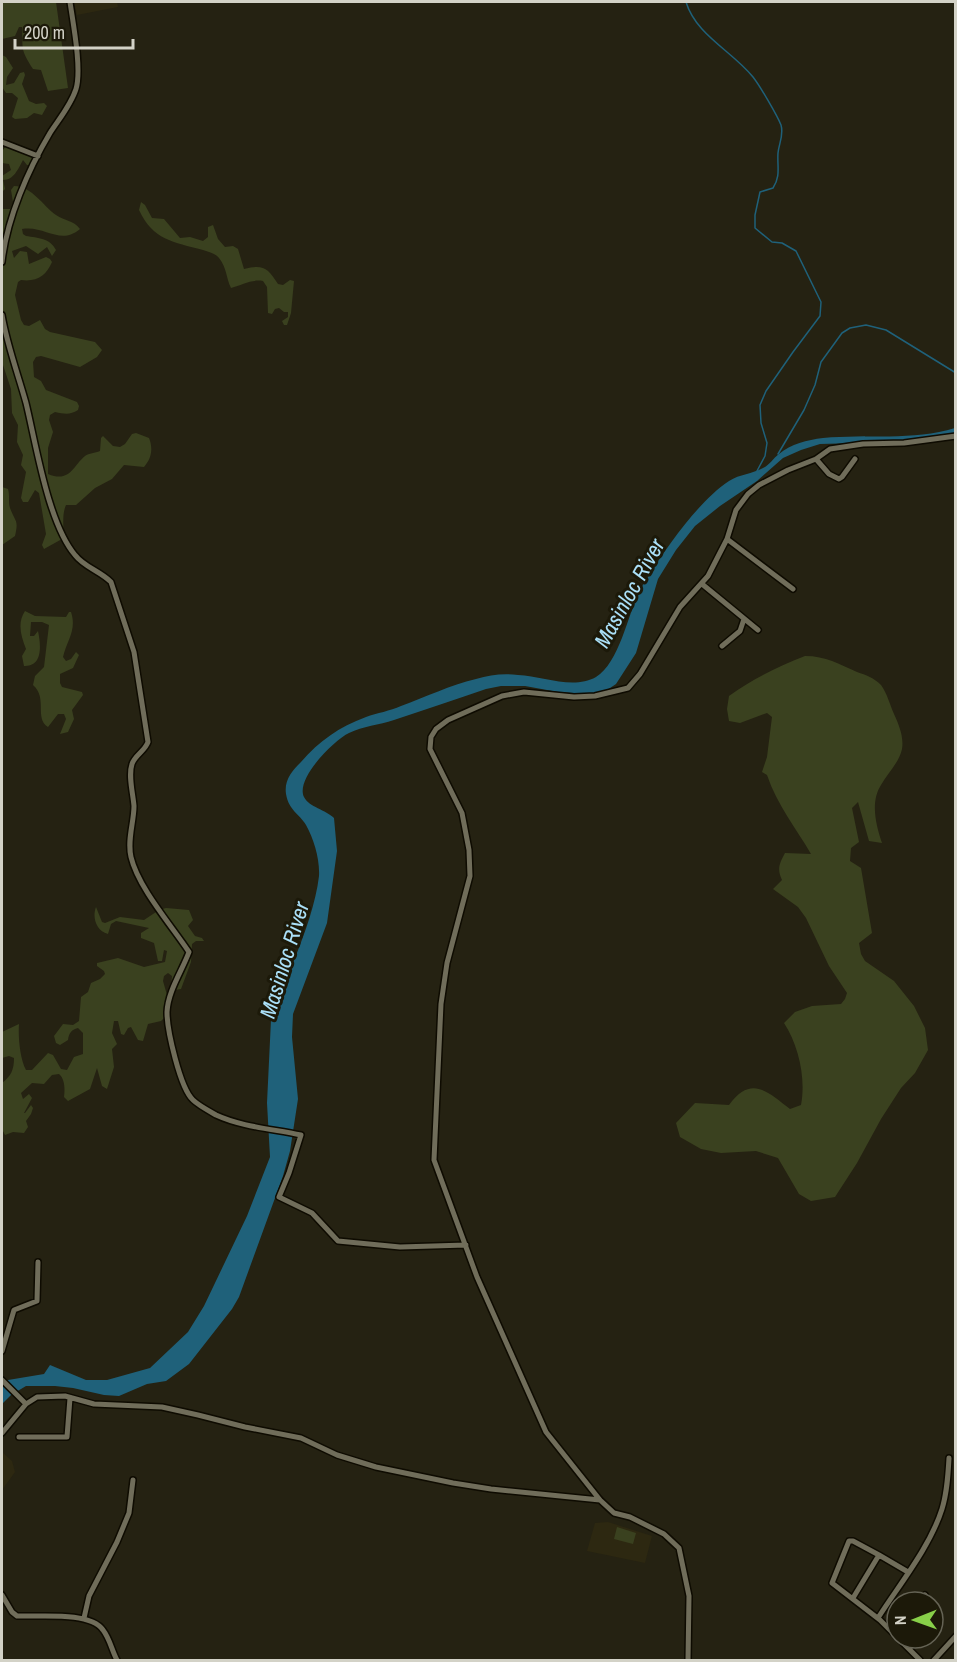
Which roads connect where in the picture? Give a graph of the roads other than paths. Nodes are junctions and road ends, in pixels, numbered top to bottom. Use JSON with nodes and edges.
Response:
{"nodes":[{"id":1,"x":70,"y":2,"type":"edge"},
{"id":2,"x":2,"y":142,"type":"edge"},
{"id":3,"x":38,"y":156,"type":"junction"},
{"id":4,"x":2,"y":262,"type":"edge"},
{"id":5,"x":2,"y":315,"type":"edge"},
{"id":6,"x":956,"y":436,"type":"edge"},
{"id":7,"x":816,"y":459,"type":"junction"},
{"id":8,"x":855,"y":459,"type":"dead end"},
{"id":9,"x":727,"y":539,"type":"junction"},
{"id":10,"x":702,"y":584,"type":"junction"},
{"id":11,"x":793,"y":589,"type":"dead end"},
{"id":12,"x":744,"y":619,"type":"junction"},
{"id":13,"x":758,"y":630,"type":"dead end"},
{"id":14,"x":722,"y":646,"type":"dead end"},
{"id":15,"x":466,"y":1245,"type":"junction"},
{"id":16,"x":38,"y":1262,"type":"dead end"},
{"id":17,"x":2,"y":1351,"type":"edge"},
{"id":18,"x":2,"y":1380,"type":"edge"},
{"id":19,"x":70,"y":1398,"type":"junction"},
{"id":20,"x":26,"y":1404,"type":"junction"},
{"id":21,"x":2,"y":1433,"type":"edge"},
{"id":22,"x":19,"y":1437,"type":"dead end"},
{"id":23,"x":949,"y":1458,"type":"dead end"},
{"id":24,"x":133,"y":1480,"type":"dead end"},
{"id":25,"x":600,"y":1500,"type":"junction"},
{"id":26,"x":879,"y":1555,"type":"junction"},
{"id":27,"x":908,"y":1572,"type":"junction"},
{"id":28,"x":2,"y":1595,"type":"edge"},
{"id":29,"x":853,"y":1598,"type":"junction"},
{"id":30,"x":84,"y":1618,"type":"junction"},
{"id":31,"x":878,"y":1618,"type":"junction"},
{"id":32,"x":885,"y":1625,"type":"edge"},
{"id":33,"x":956,"y":1636,"type":"edge"},
{"id":34,"x":117,"y":1660,"type":"edge"},
{"id":35,"x":688,"y":1660,"type":"edge"},
{"id":36,"x":934,"y":1660,"type":"edge"}],
"edges":[{"from":1,"to":3,"type":"street"},
{"from":2,"to":3,"type":"street"},
{"from":3,"to":4,"type":"street"},
{"from":5,"to":15,"type":"street"},
{"from":6,"to":7,"type":"street"},
{"from":7,"to":8,"type":"street"},
{"from":7,"to":9,"type":"street"},
{"from":9,"to":10,"type":"street"},
{"from":9,"to":11,"type":"street"},
{"from":10,"to":12,"type":"street"},
{"from":10,"to":15,"type":"street"},
{"from":12,"to":13,"type":"street"},
{"from":12,"to":14,"type":"street"},
{"from":15,"to":25,"type":"street"},
{"from":16,"to":17,"type":"street"},
{"from":18,"to":20,"type":"street"},
{"from":19,"to":20,"type":"street"},
{"from":19,"to":22,"type":"street"},
{"from":19,"to":25,"type":"street"},
{"from":20,"to":21,"type":"street"},
{"from":23,"to":27,"type":"street"},
{"from":24,"to":30,"type":"street"},
{"from":25,"to":35,"type":"street"},
{"from":26,"to":27,"type":"street"},
{"from":26,"to":29,"type":"street"},
{"from":26,"to":29,"type":"street"},
{"from":27,"to":31,"type":"street"},
{"from":28,"to":30,"type":"street"},
{"from":29,"to":31,"type":"street"},
{"from":30,"to":34,"type":"street"},
{"from":31,"to":32,"type":"street"},
{"from":33,"to":36,"type":"street"}]}
